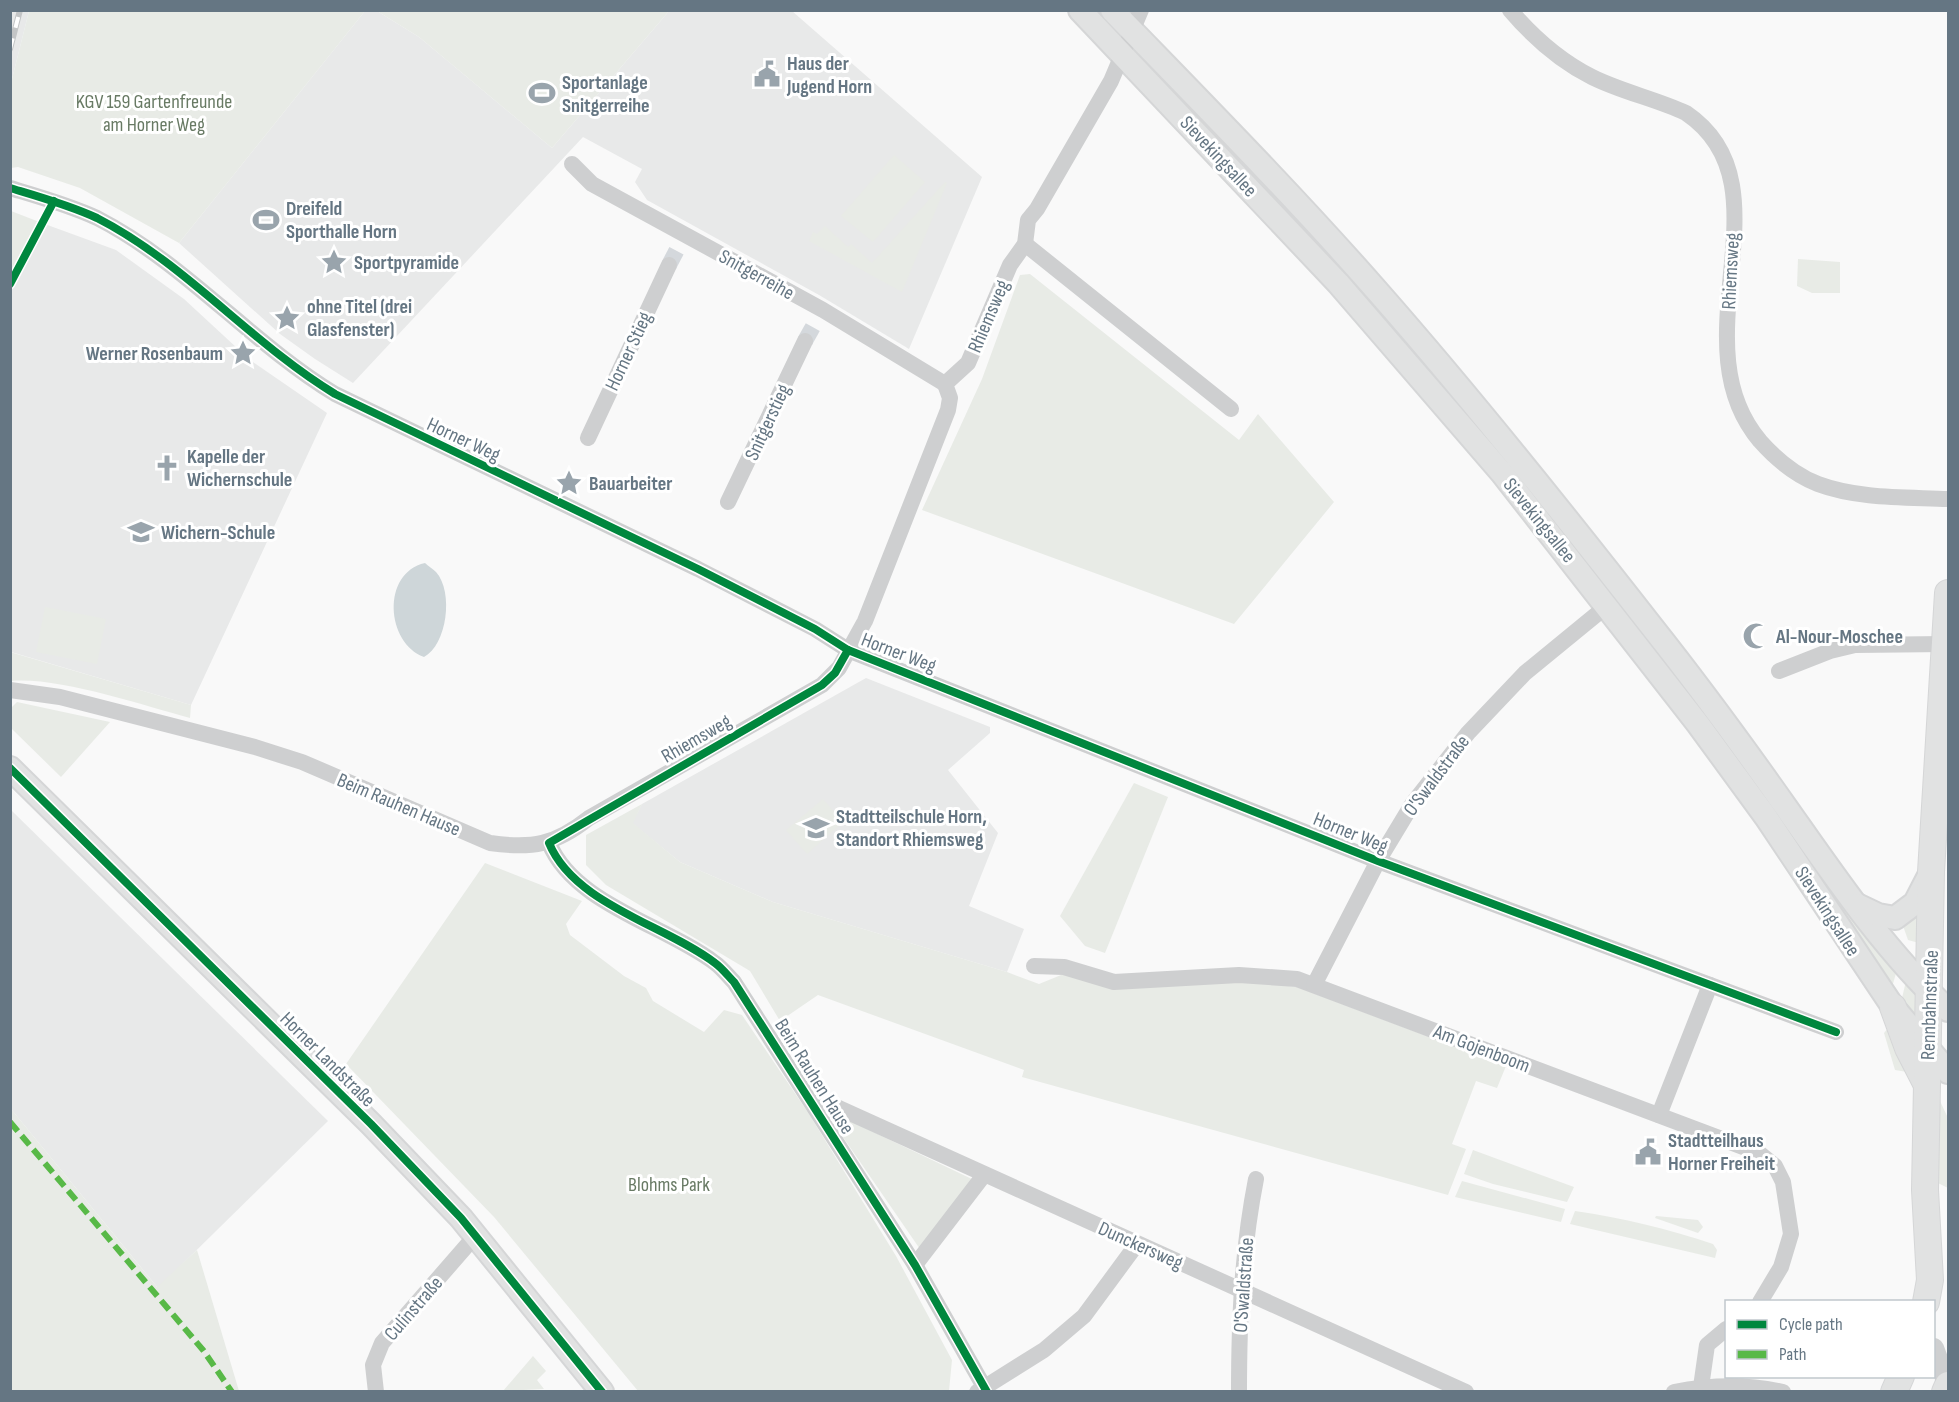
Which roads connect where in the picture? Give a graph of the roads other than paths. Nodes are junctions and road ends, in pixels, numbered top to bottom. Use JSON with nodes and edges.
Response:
{"nodes":[{"id":1,"x":1080,"y":10,"type":"edge"},
{"id":2,"x":1112,"y":10,"type":"edge"},
{"id":3,"x":1141,"y":10,"type":"edge"},
{"id":4,"x":1510,"y":10,"type":"edge"},
{"id":5,"x":1132,"y":32,"type":"junction"},
{"id":6,"x":1123,"y":53,"type":"junction"},
{"id":7,"x":572,"y":164,"type":"dead end"},
{"id":8,"x":10,"y":188,"type":"edge"},
{"id":9,"x":1024,"y":244,"type":"junction"},
{"id":10,"x":669,"y":265,"type":"tunnel mouth"},
{"id":11,"x":805,"y":341,"type":"tunnel mouth"},
{"id":12,"x":945,"y":384,"type":"junction"},
{"id":13,"x":1231,"y":409,"type":"dead end"},
{"id":14,"x":588,"y":438,"type":"dead end"},
{"id":15,"x":1948,"y":499,"type":"edge"},
{"id":16,"x":728,"y":502,"type":"dead end"},
{"id":17,"x":1948,"y":593,"type":"edge"},
{"id":18,"x":1616,"y":599,"type":"junction"},
{"id":19,"x":1946,"y":644,"type":"junction"},
{"id":20,"x":848,"y":650,"type":"junction"},
{"id":21,"x":1779,"y":671,"type":"dead end"},
{"id":22,"x":10,"y":690,"type":"edge"},
{"id":23,"x":1943,"y":708,"type":"junction"},
{"id":24,"x":1948,"y":733,"type":"edge"},
{"id":25,"x":10,"y":768,"type":"edge"},
{"id":26,"x":549,"y":843,"type":"junction"},
{"id":27,"x":1378,"y":861,"type":"junction"},
{"id":28,"x":1931,"y":872,"type":"junction"},
{"id":29,"x":1854,"y":904,"type":"junction"},
{"id":30,"x":1034,"y":966,"type":"dead end"},
{"id":31,"x":1314,"y":985,"type":"junction"},
{"id":32,"x":1710,"y":986,"type":"junction"},
{"id":33,"x":1930,"y":993,"type":"junction"},
{"id":34,"x":1893,"y":1007,"type":"junction"},
{"id":35,"x":1948,"y":1010,"type":"edge"},
{"id":36,"x":1836,"y":1032,"type":"dead end"},
{"id":37,"x":1948,"y":1033,"type":"edge"},
{"id":38,"x":1928,"y":1048,"type":"junction"},
{"id":39,"x":1948,"y":1072,"type":"edge"},
{"id":40,"x":1926,"y":1083,"type":"junction"},
{"id":41,"x":815,"y":1108,"type":"junction"},
{"id":42,"x":1659,"y":1115,"type":"junction"},
{"id":43,"x":984,"y":1175,"type":"junction"},
{"id":44,"x":1256,"y":1179,"type":"dead end"},
{"id":45,"x":476,"y":1235,"type":"junction"},
{"id":46,"x":1137,"y":1244,"type":"junction"},
{"id":47,"x":915,"y":1265,"type":"junction"},
{"id":48,"x":1241,"y":1290,"type":"junction"},
{"id":49,"x":1762,"y":1300,"type":"edge"},
{"id":50,"x":1926,"y":1300,"type":"edge"},
{"id":51,"x":1725,"y":1330,"type":"edge"},
{"id":52,"x":1935,"y":1351,"type":"edge"},
{"id":53,"x":1901,"y":1378,"type":"edge"},
{"id":54,"x":1948,"y":1386,"type":"edge"},
{"id":55,"x":1701,"y":1387,"type":"junction"},
{"id":56,"x":982,"y":1390,"type":"edge"},
{"id":57,"x":376,"y":1392,"type":"edge"},
{"id":58,"x":602,"y":1392,"type":"edge"},
{"id":59,"x":1239,"y":1392,"type":"edge"},
{"id":60,"x":1466,"y":1392,"type":"edge"},
{"id":61,"x":1674,"y":1392,"type":"edge"},
{"id":62,"x":1783,"y":1392,"type":"edge"},
{"id":63,"x":1894,"y":1392,"type":"edge"},
{"id":64,"x":1945,"y":1392,"type":"edge"}],
"edges":[{"from":1,"to":6,"type":"main road","name":"Sievekingsallee"},
{"from":2,"to":5,"type":"main road","name":"Sievekingsallee"},
{"from":3,"to":5,"type":"street","name":"Rhiemsweg"},
{"from":4,"to":15,"type":"street","name":"Rhiemsweg"},
{"from":5,"to":6,"type":"street","name":"Rhiemsweg"},
{"from":5,"to":18,"type":"main road","name":"Sievekingsallee"},
{"from":6,"to":9,"type":"street","name":"Rhiemsweg"},
{"from":6,"to":18,"type":"main road","name":"Sievekingsallee"},
{"from":7,"to":12,"type":"street","name":"Snitgerreihe"},
{"from":8,"to":20,"type":"street","name":"Horner Weg"},
{"from":9,"to":12,"type":"street","name":"Rhiemsweg"},
{"from":9,"to":13,"type":"street"},
{"from":10,"to":14,"type":"street","name":"Horner Stieg"},
{"from":11,"to":16,"type":"street","name":"Snitgerstieg"},
{"from":12,"to":20,"type":"street","name":"Rhiemsweg"},
{"from":17,"to":19,"type":"main road","name":"Rennbahnstraße"},
{"from":18,"to":27,"type":"street","name":"O'Swaldstraße"},
{"from":18,"to":29,"type":"main road","name":"Sievekingsallee"},
{"from":18,"to":34,"type":"main road","name":"Sievekingsallee"},
{"from":19,"to":21,"type":"street"},
{"from":19,"to":23,"type":"main road","name":"Rennbahnstraße"},
{"from":20,"to":26,"type":"street","name":"Rhiemsweg"},
{"from":20,"to":27,"type":"street","name":"Horner Weg"},
{"from":22,"to":26,"type":"street","name":"Beim Rauhen Hause"},
{"from":23,"to":24,"type":"main road","name":"Rennbahnstraße"},
{"from":23,"to":28,"type":"main road","name":"Rennbahnstraße"},
{"from":25,"to":45,"type":"main road","name":"Horner Landstraße"},
{"from":26,"to":41,"type":"street","name":"Beim Rauhen Hause"},
{"from":27,"to":31,"type":"street","name":"O'Swaldstraße"},
{"from":27,"to":32,"type":"street","name":"Horner Weg"},
{"from":28,"to":29,"type":"main road"},
{"from":28,"to":33,"type":"main road","name":"Rennbahnstraße"},
{"from":29,"to":33,"type":"main road","name":"Sievekingsallee"},
{"from":30,"to":31,"type":"street","name":"Am Gojenboom"},
{"from":31,"to":42,"type":"street","name":"Am Gojenboom"},
{"from":32,"to":36,"type":"street","name":"Horner Weg"},
{"from":32,"to":42,"type":"street"},
{"from":33,"to":35,"type":"main road","name":"Sievekingsallee"},
{"from":33,"to":38,"type":"main road","name":"Rennbahnstraße"},
{"from":34,"to":38,"type":"main road","name":"Sievekingsallee"},
{"from":34,"to":40,"type":"main road"},
{"from":37,"to":38,"type":"main road"},
{"from":38,"to":39,"type":"main road","name":"Sievekingsallee"},
{"from":38,"to":40,"type":"main road","name":"Rennbahnstraße"},
{"from":40,"to":50,"type":"main road","name":"Rennbahnstraße"},
{"from":41,"to":43,"type":"street","name":"Dunckersweg"},
{"from":41,"to":47,"type":"street","name":"Beim Rauhen Hause"},
{"from":42,"to":49,"type":"street","name":"Am Gojenboom"},
{"from":43,"to":46,"type":"street","name":"Dunckersweg"},
{"from":43,"to":47,"type":"street"},
{"from":44,"to":48,"type":"street","name":"O'Swaldstraße"},
{"from":45,"to":57,"type":"street","name":"Culinstraße"},
{"from":45,"to":58,"type":"main road","name":"Horner Landstraße"},
{"from":46,"to":48,"type":"street","name":"Dunckersweg"},
{"from":46,"to":56,"type":"street"},
{"from":47,"to":56,"type":"street","name":"Beim Rauhen Hause"},
{"from":48,"to":59,"type":"street","name":"O'Swaldstraße"},
{"from":48,"to":60,"type":"street","name":"Dunckersweg"},
{"from":51,"to":55,"type":"street"},
{"from":52,"to":54,"type":"street"},
{"from":53,"to":63,"type":"main road"},
{"from":54,"to":64,"type":"main road"},
{"from":55,"to":61,"type":"street"},
{"from":55,"to":62,"type":"street"}]}
